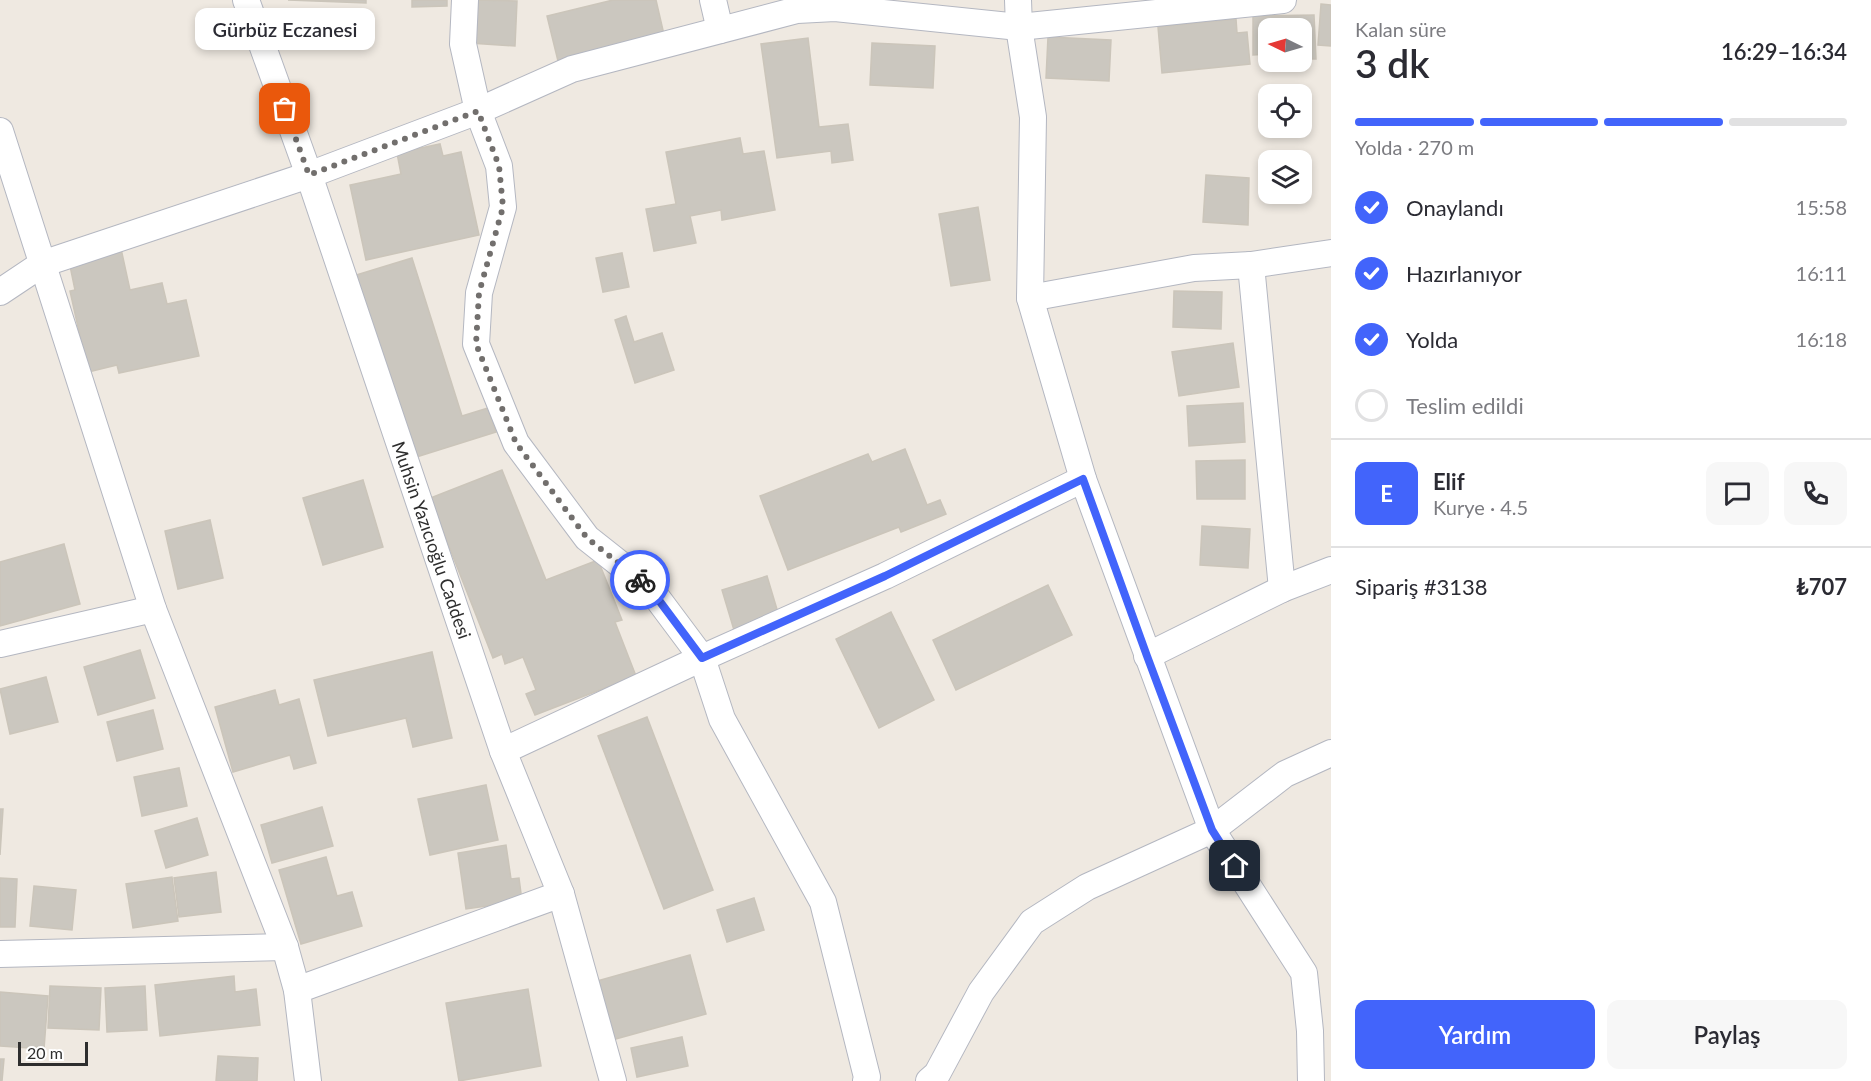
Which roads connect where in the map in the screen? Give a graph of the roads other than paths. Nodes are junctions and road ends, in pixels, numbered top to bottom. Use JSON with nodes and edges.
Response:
{"nodes":[{"id":1,"x":246,"y":0,"type":"edge"},
{"id":2,"x":465,"y":0,"type":"edge"},
{"id":3,"x":713,"y":0,"type":"edge"},
{"id":4,"x":1018,"y":0,"type":"edge"},
{"id":5,"x":1283,"y":0,"type":"edge"},
{"id":6,"x":833,"y":4,"type":"edge"},
{"id":7,"x":1019,"y":27,"type":"junction"},
{"id":8,"x":720,"y":30,"type":"junction"},
{"id":9,"x":478,"y":111,"type":"junction"},
{"id":10,"x":0,"y":130,"type":"edge"},
{"id":11,"x":309,"y":175,"type":"junction"},
{"id":12,"x":1331,"y":253,"type":"edge"},
{"id":13,"x":42,"y":264,"type":"junction"},
{"id":14,"x":1251,"y":265,"type":"junction"},
{"id":15,"x":0,"y":292,"type":"edge"},
{"id":16,"x":1030,"y":298,"type":"junction"},
{"id":17,"x":1083,"y":479,"type":"junction"},
{"id":18,"x":1331,"y":570,"type":"edge"},
{"id":19,"x":1282,"y":589,"type":"junction"},
{"id":20,"x":153,"y":609,"type":"junction"},
{"id":21,"x":0,"y":644,"type":"edge"},
{"id":22,"x":1147,"y":656,"type":"junction"},
{"id":23,"x":702,"y":658,"type":"junction"},
{"id":24,"x":503,"y":751,"type":"junction"},
{"id":25,"x":1331,"y":753,"type":"edge"},
{"id":26,"x":1212,"y":830,"type":"junction"},
{"id":27,"x":561,"y":894,"type":"junction"},
{"id":28,"x":285,"y":947,"type":"junction"},
{"id":29,"x":0,"y":954,"type":"edge"},
{"id":30,"x":297,"y":990,"type":"junction"},
{"id":31,"x":1320,"y":1028,"type":"edge"},
{"id":32,"x":308,"y":1081,"type":"edge"},
{"id":33,"x":613,"y":1081,"type":"edge"},
{"id":34,"x":866,"y":1081,"type":"edge"},
{"id":35,"x":929,"y":1081,"type":"edge"},
{"id":36,"x":1311,"y":1081,"type":"edge"}],
"edges":[{"from":1,"to":11,"type":"street","name":"Muhsin Yazıcıoğlu Caddesi"},
{"from":2,"to":9,"type":"street"},
{"from":3,"to":8,"type":"street"},
{"from":4,"to":7,"type":"street"},
{"from":5,"to":7,"type":"street"},
{"from":6,"to":7,"type":"street"},
{"from":6,"to":8,"type":"street"},
{"from":7,"to":16,"type":"street"},
{"from":8,"to":9,"type":"street"},
{"from":9,"to":11,"type":"street"},
{"from":9,"to":23,"type":"street"},
{"from":10,"to":13,"type":"street"},
{"from":11,"to":13,"type":"street"},
{"from":11,"to":24,"type":"street","name":"Muhsin Yazıcıoğlu Caddesi"},
{"from":12,"to":14,"type":"street"},
{"from":13,"to":15,"type":"street"},
{"from":13,"to":20,"type":"street"},
{"from":14,"to":16,"type":"street"},
{"from":14,"to":19,"type":"street"},
{"from":16,"to":17,"type":"street"},
{"from":17,"to":22,"type":"street"},
{"from":17,"to":23,"type":"street"},
{"from":18,"to":19,"type":"street"},
{"from":19,"to":22,"type":"street"},
{"from":20,"to":21,"type":"street"},
{"from":20,"to":28,"type":"street"},
{"from":22,"to":26,"type":"street"},
{"from":23,"to":24,"type":"street"},
{"from":23,"to":34,"type":"street"},
{"from":24,"to":27,"type":"street","name":"Muhsin Yazıcıoğlu Caddesi"},
{"from":25,"to":26,"type":"street"},
{"from":26,"to":31,"type":"street"},
{"from":26,"to":35,"type":"street"},
{"from":27,"to":30,"type":"street"},
{"from":27,"to":33,"type":"street","name":"Muhsin Yazıcıoğlu Caddesi"},
{"from":28,"to":29,"type":"street"},
{"from":28,"to":30,"type":"street"},
{"from":30,"to":32,"type":"street"},
{"from":31,"to":36,"type":"street"}]}
